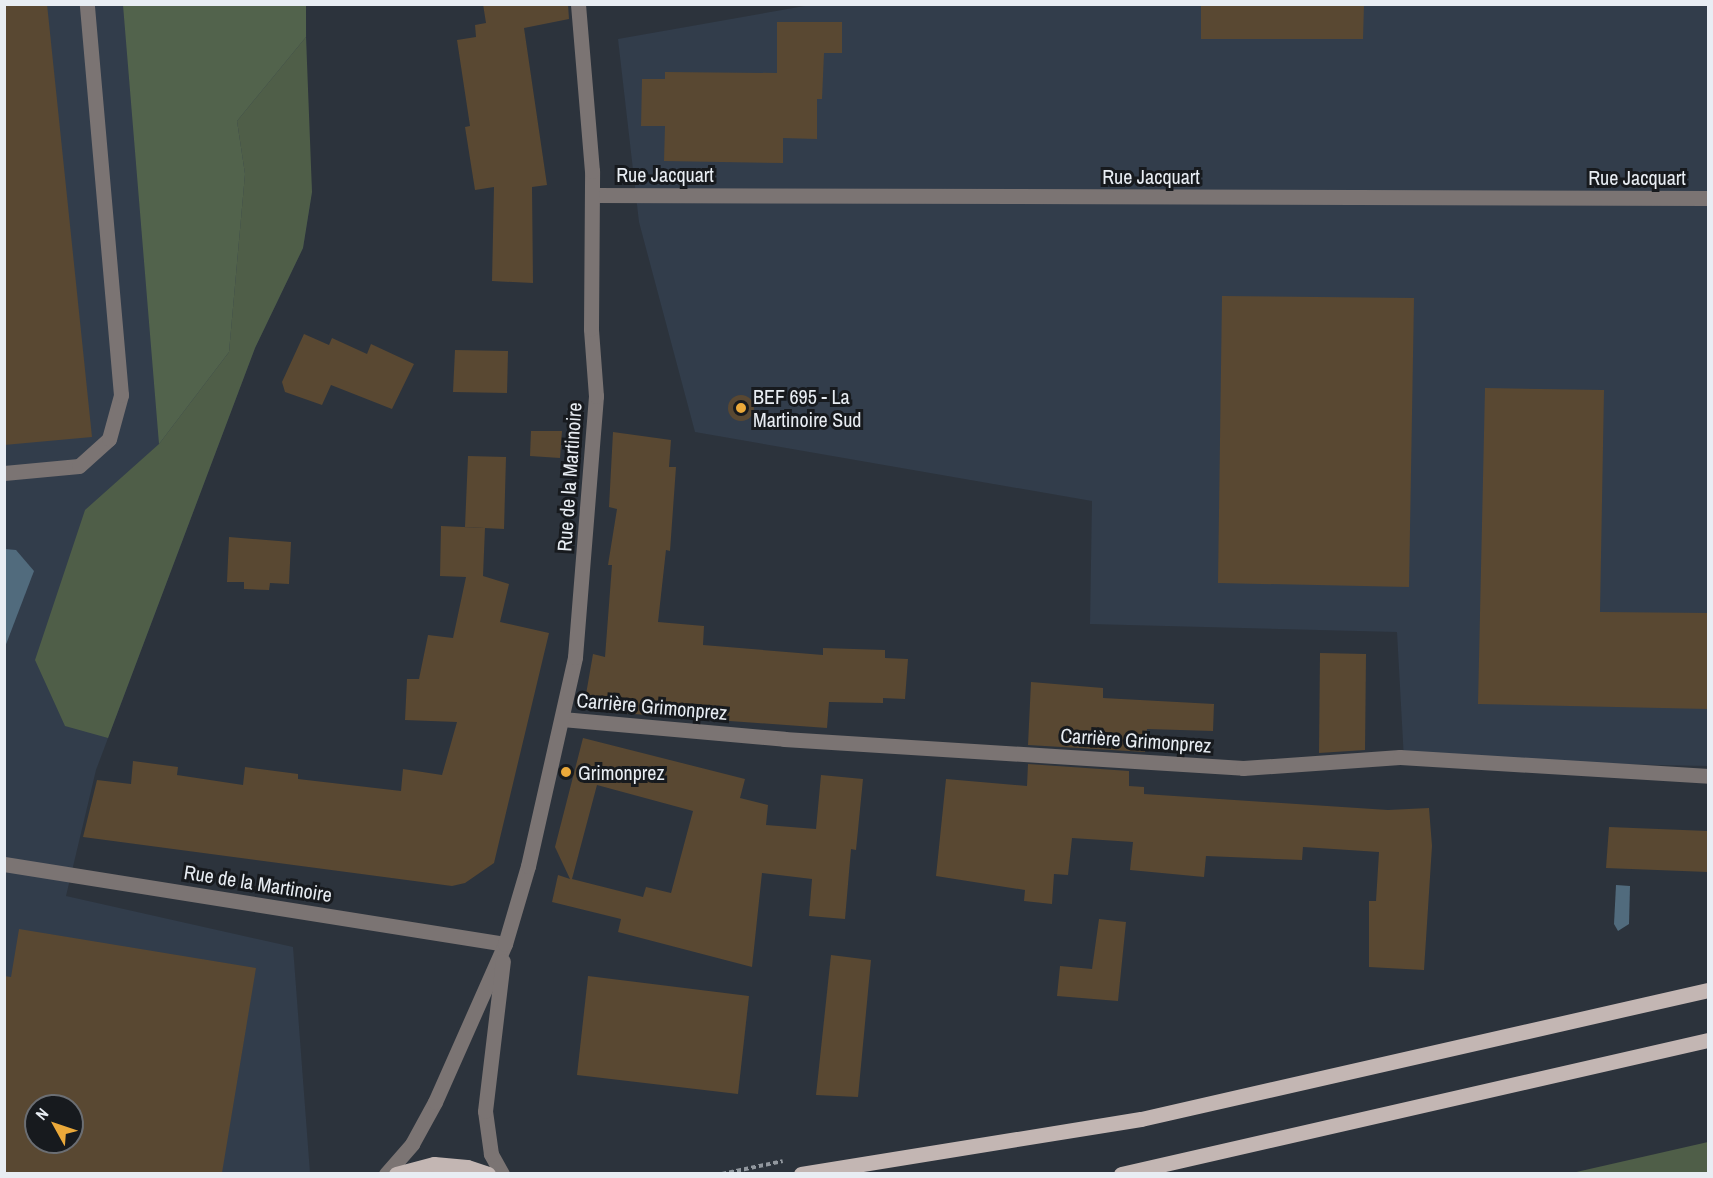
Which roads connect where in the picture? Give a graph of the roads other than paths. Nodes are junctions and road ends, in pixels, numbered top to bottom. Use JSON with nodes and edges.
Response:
{"nodes":[{"id":1,"x":87,"y":4,"type":"edge"},
{"id":2,"x":578,"y":4,"type":"edge"},
{"id":3,"x":592,"y":195,"type":"junction"},
{"id":4,"x":1708,"y":198,"type":"edge"},
{"id":5,"x":4,"y":473,"type":"edge"},
{"id":6,"x":562,"y":718,"type":"junction"},
{"id":7,"x":1708,"y":776,"type":"edge"},
{"id":8,"x":4,"y":864,"type":"edge"},
{"id":9,"x":505,"y":944,"type":"junction"},
{"id":10,"x":1708,"y":990,"type":"edge"},
{"id":11,"x":1708,"y":1040,"type":"edge"},
{"id":12,"x":386,"y":1173,"type":"edge"},
{"id":13,"x":396,"y":1173,"type":"edge"},
{"id":14,"x":488,"y":1173,"type":"edge"},
{"id":15,"x":502,"y":1173,"type":"edge"},
{"id":16,"x":801,"y":1173,"type":"edge"},
{"id":17,"x":1121,"y":1173,"type":"edge"}],
"edges":[{"from":1,"to":5,"type":"street"},
{"from":2,"to":3,"type":"street","name":"Rue de la Martinoire"},
{"from":3,"to":4,"type":"street","name":"Rue Jacquart"},
{"from":3,"to":6,"type":"street","name":"Rue de la Martinoire"},
{"from":6,"to":7,"type":"street","name":"Carrière Grimonprez"},
{"from":6,"to":9,"type":"street","name":"Rue de la Martinoire"},
{"from":8,"to":9,"type":"street","name":"Rue de la Martinoire"},
{"from":9,"to":12,"type":"street","name":"Rue de la Martinoire"},
{"from":9,"to":15,"type":"street","name":"Rue de la Martinoire"},
{"from":10,"to":16,"type":"main road"},
{"from":11,"to":17,"type":"main road"},
{"from":13,"to":14,"type":"main road"}]}
